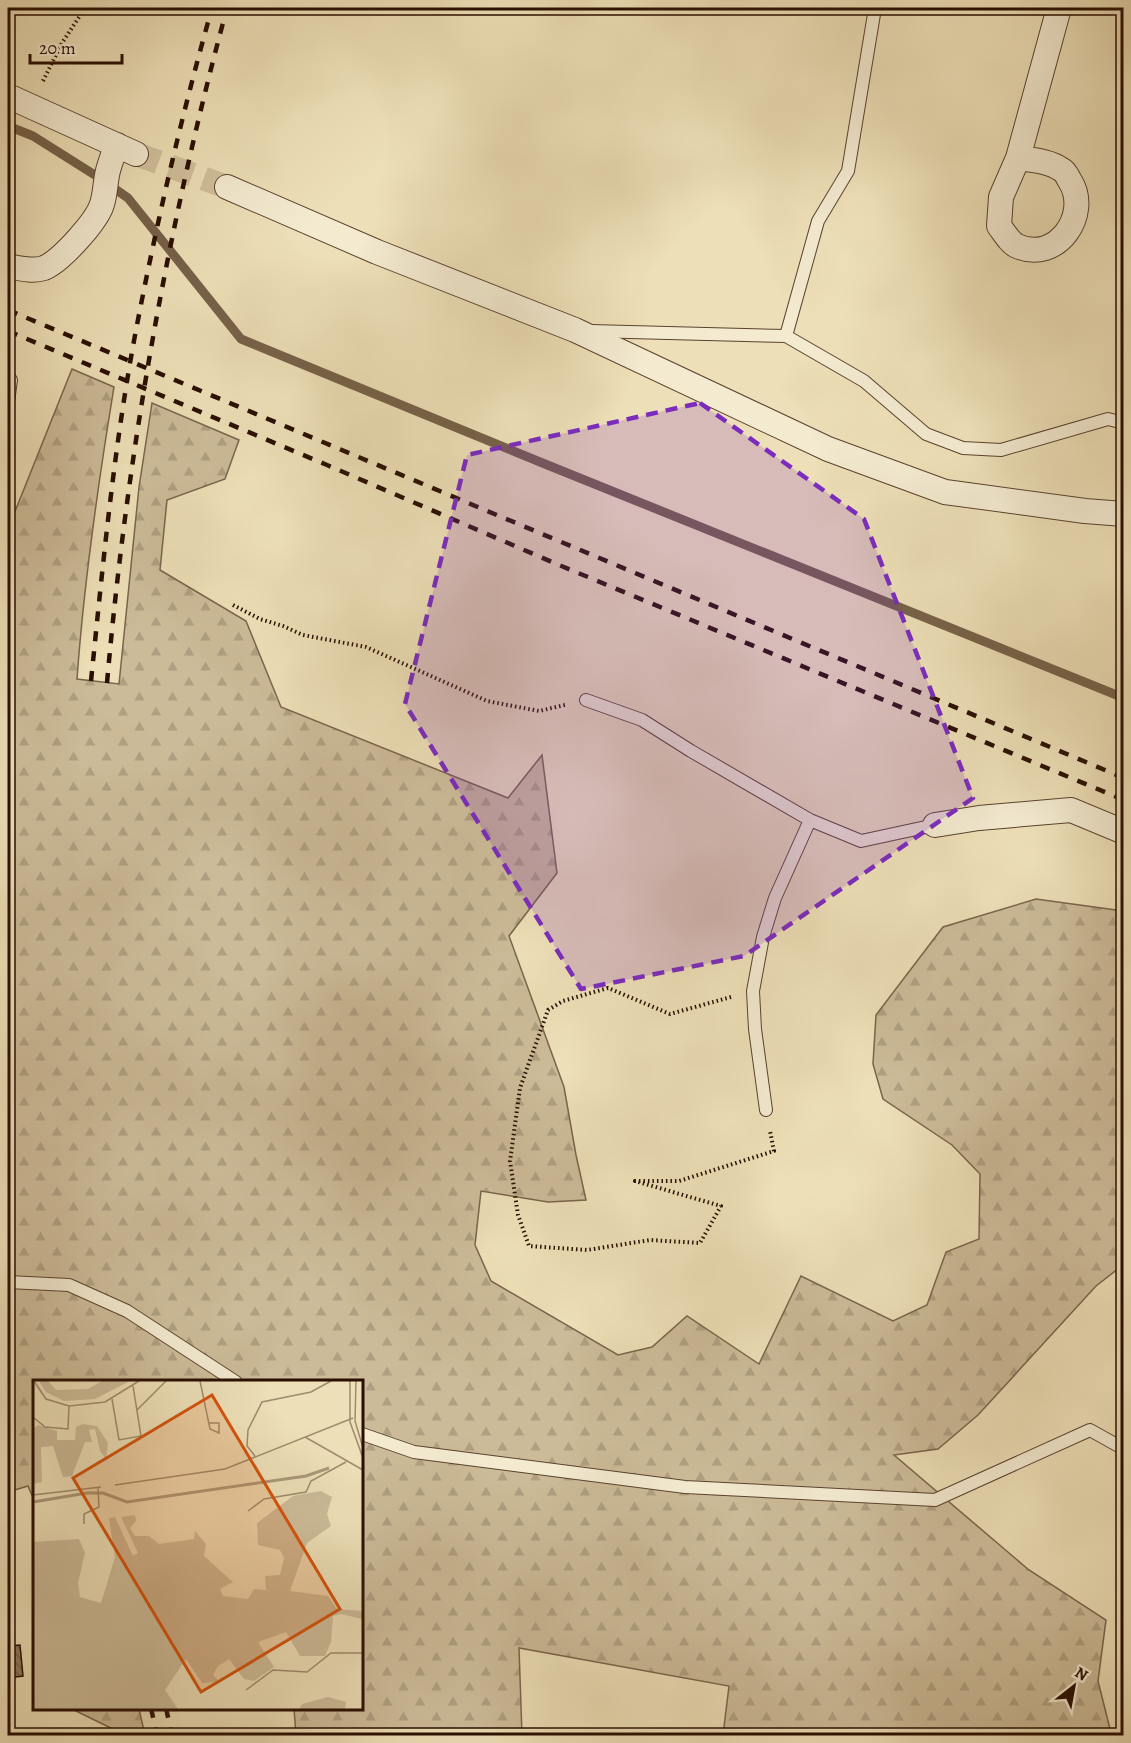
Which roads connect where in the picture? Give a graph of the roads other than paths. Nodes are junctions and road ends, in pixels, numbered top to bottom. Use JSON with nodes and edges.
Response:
{"nodes":[{"id":1,"x":875,"y":8,"type":"edge"},
{"id":2,"x":1059,"y":8,"type":"edge"},
{"id":3,"x":8,"y":96,"type":"edge"},
{"id":4,"x":1018,"y":158,"type":"dead end"},
{"id":5,"x":227,"y":187,"type":"tunnel mouth"},
{"id":6,"x":8,"y":266,"type":"edge"},
{"id":7,"x":575,"y":330,"type":"junction"},
{"id":8,"x":786,"y":336,"type":"junction"},
{"id":9,"x":8,"y":376,"type":"edge"},
{"id":10,"x":8,"y":402,"type":"edge"},
{"id":11,"x":1124,"y":423,"type":"edge"},
{"id":12,"x":1124,"y":514,"type":"edge"},
{"id":13,"x":586,"y":700,"type":"dead end"},
{"id":14,"x":810,"y":820,"type":"junction"},
{"id":15,"x":935,"y":825,"type":"joint"},
{"id":16,"x":1124,"y":832,"type":"edge"},
{"id":17,"x":766,"y":1110,"type":"road end"},
{"id":18,"x":8,"y":1282,"type":"edge"},
{"id":19,"x":233,"y":1380,"type":"edge"},
{"id":20,"x":363,"y":1434,"type":"edge"},
{"id":21,"x":1124,"y":1449,"type":"edge"}],
"edges":[{"from":1,"to":8,"type":"lane"},
{"from":2,"to":4,"type":"street"},
{"from":3,"to":6,"type":"street"},
{"from":5,"to":7,"type":"street"},
{"from":7,"to":8,"type":"lane"},
{"from":7,"to":12,"type":"street"},
{"from":8,"to":11,"type":"lane"},
{"from":9,"to":10,"type":"lane"},
{"from":13,"to":14,"type":"lane"},
{"from":14,"to":15,"type":"lane"},
{"from":14,"to":17,"type":"lane"},
{"from":15,"to":16,"type":"street"},
{"from":18,"to":19,"type":"lane"},
{"from":20,"to":21,"type":"lane"}]}
